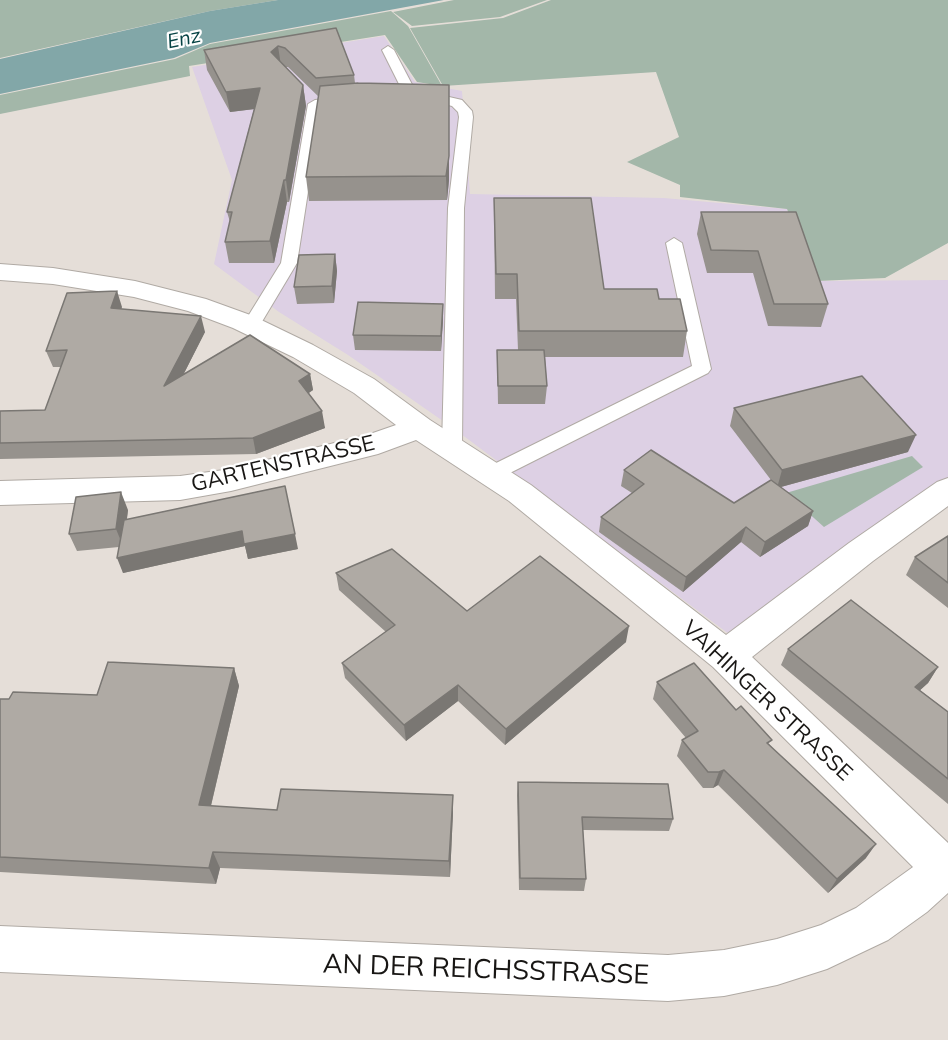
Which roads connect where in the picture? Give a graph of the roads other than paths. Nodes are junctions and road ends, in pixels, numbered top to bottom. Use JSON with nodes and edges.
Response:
{"nodes":[{"id":1,"x":388,"y":50,"type":"dead end"},
{"id":2,"x":390,"y":97,"type":"edge"},
{"id":3,"x":412,"y":97,"type":"junction"},
{"id":4,"x":358,"y":100,"type":"edge"},
{"id":5,"x":674,"y":243,"type":"dead end"},
{"id":6,"x":0,"y":272,"type":"edge"},
{"id":7,"x":251,"y":326,"type":"junction"},
{"id":8,"x":419,"y":427,"type":"junction"},
{"id":9,"x":452,"y":447,"type":"junction"},
{"id":10,"x":492,"y":474,"type":"junction"},
{"id":11,"x":948,"y":490,"type":"edge"},
{"id":12,"x":0,"y":493,"type":"edge"},
{"id":13,"x":726,"y":656,"type":"junction"},
{"id":14,"x":946,"y":870,"type":"edge"},
{"id":15,"x":0,"y":949,"type":"edge"}],
"edges":[{"from":1,"to":3,"type":"lane"},
{"from":2,"to":3,"type":"lane"},
{"from":3,"to":9,"type":"lane"},
{"from":4,"to":7,"type":"lane"},
{"from":5,"to":10,"type":"lane"},
{"from":6,"to":7,"type":"street","name":"VAIHINGER STRASSE"},
{"from":7,"to":8,"type":"street","name":"VAIHINGER STRASSE"},
{"from":8,"to":9,"type":"street","name":"VAIHINGER STRASSE"},
{"from":8,"to":12,"type":"street","name":"GARTENSTRASSE"},
{"from":9,"to":10,"type":"street","name":"VAIHINGER STRASSE"},
{"from":10,"to":13,"type":"street","name":"VAIHINGER STRASSE"},
{"from":11,"to":13,"type":"street"},
{"from":13,"to":14,"type":"street","name":"VAIHINGER STRASSE"},
{"from":14,"to":15,"type":"street","name":"AN DER REICHSSTRASSE"}]}
